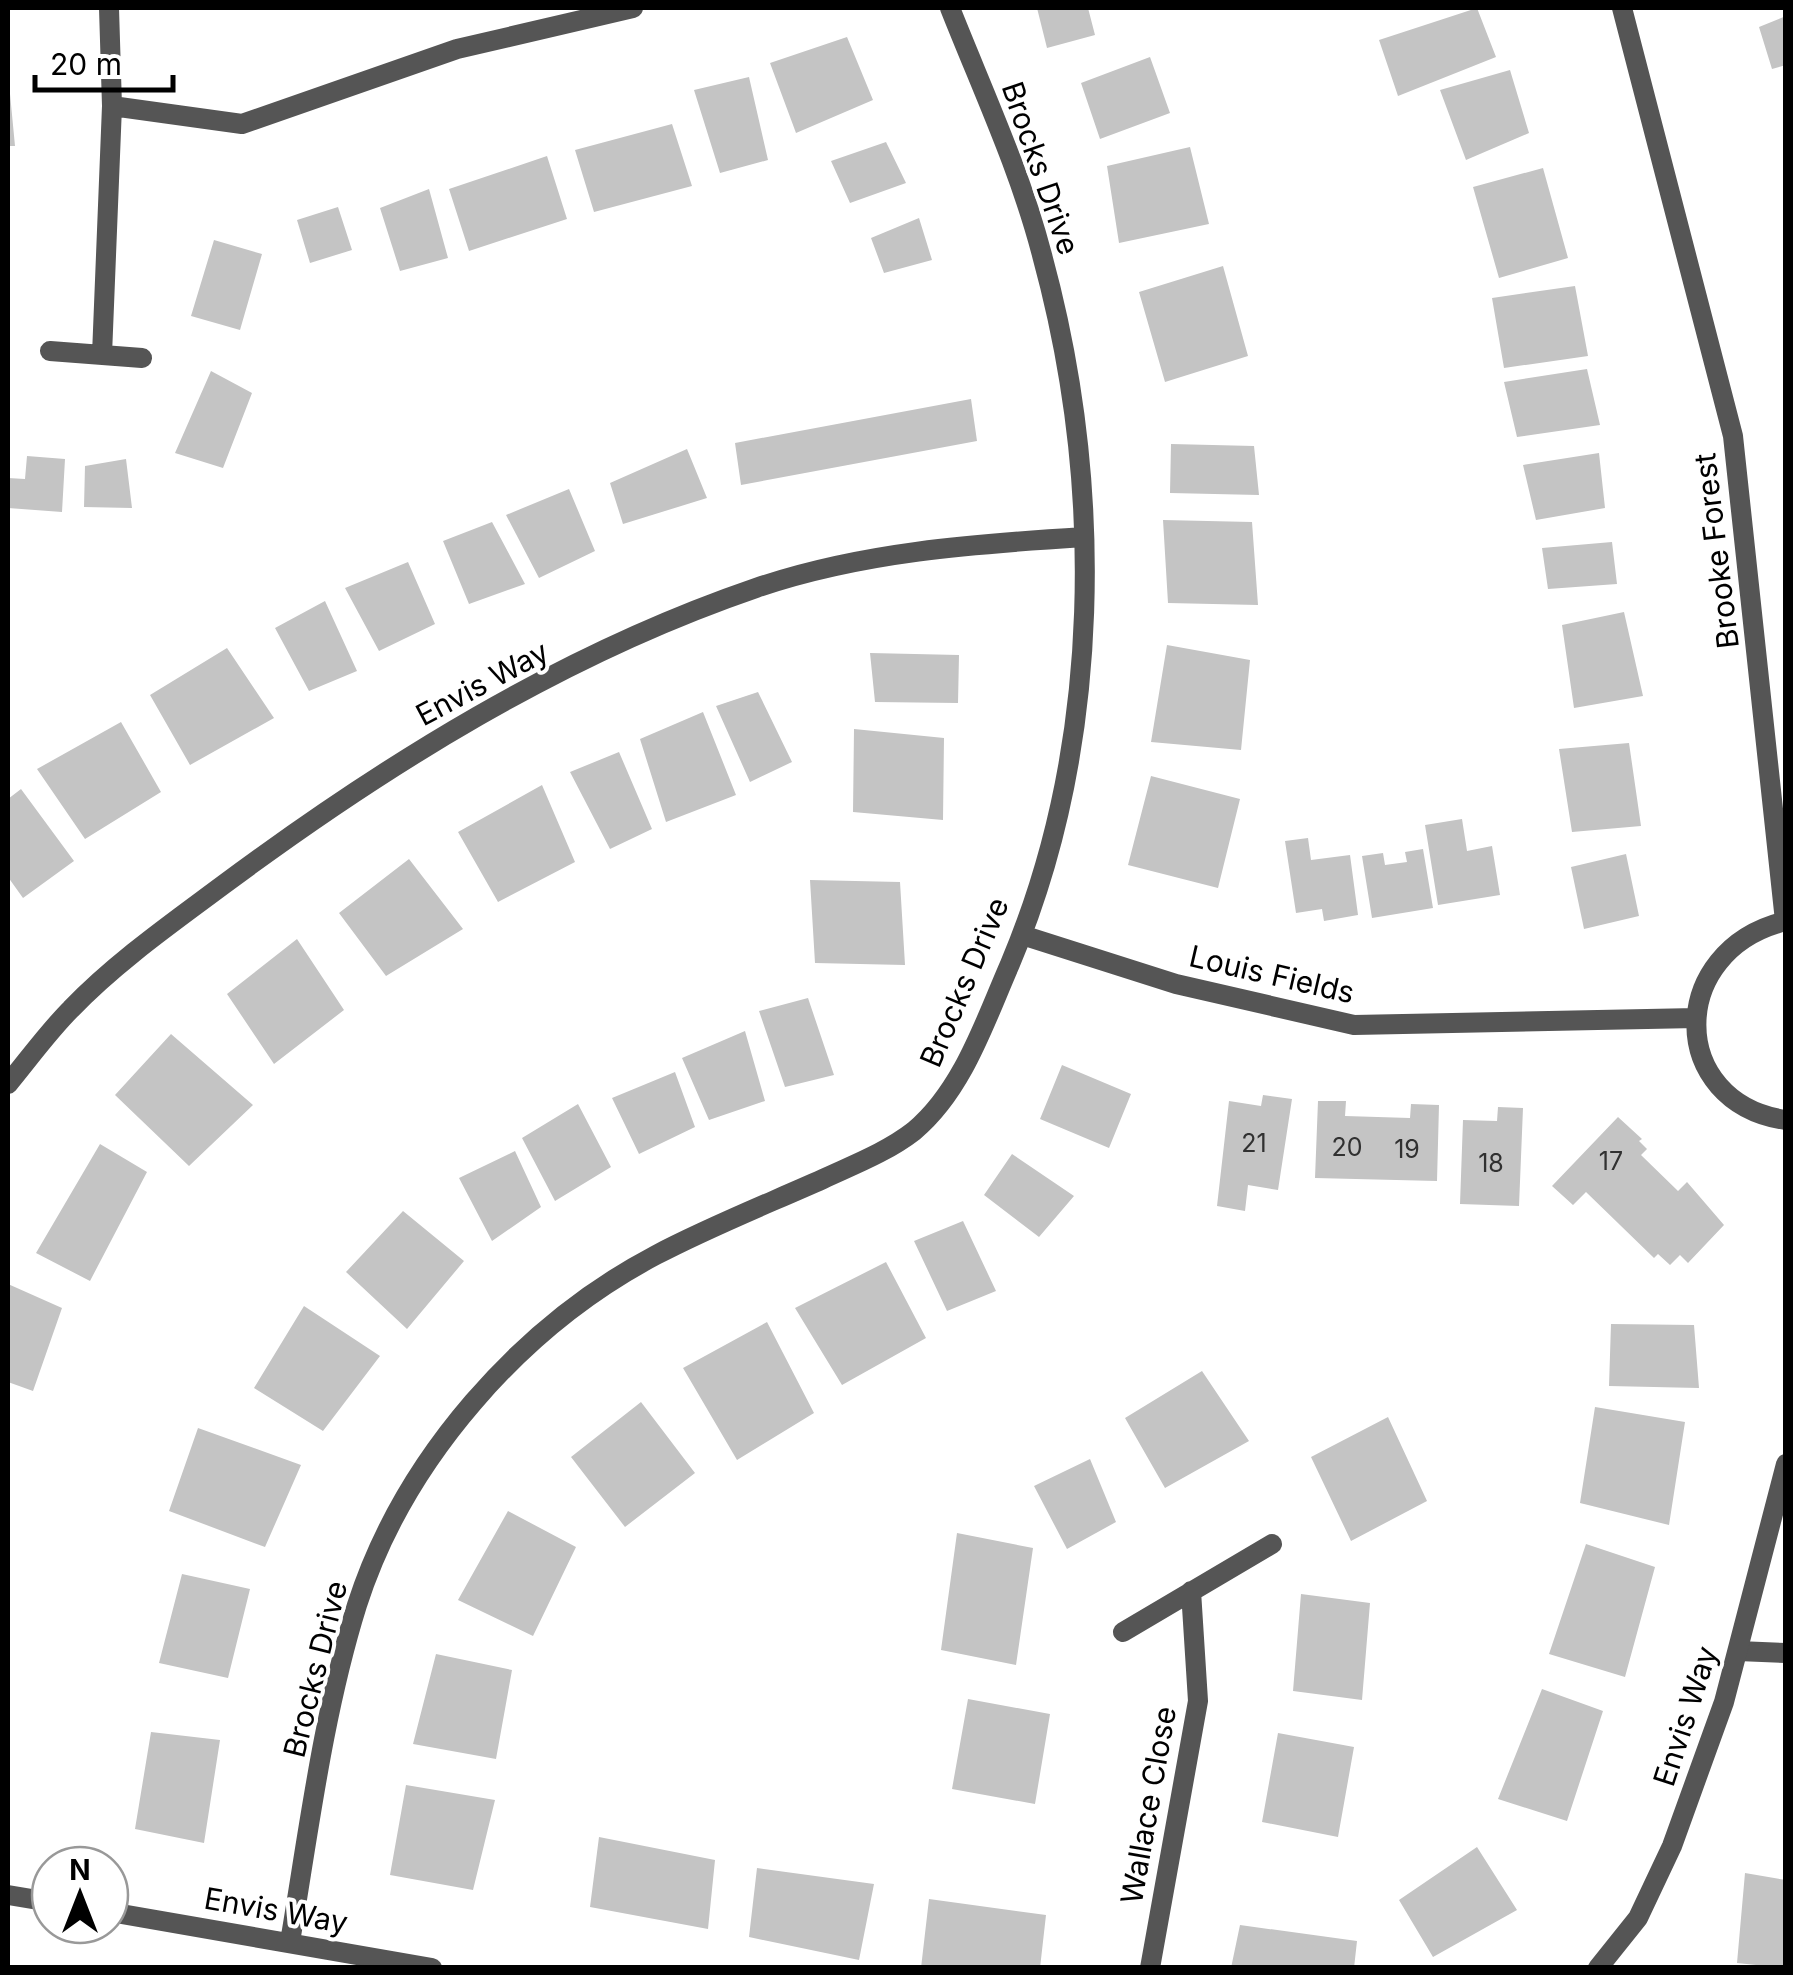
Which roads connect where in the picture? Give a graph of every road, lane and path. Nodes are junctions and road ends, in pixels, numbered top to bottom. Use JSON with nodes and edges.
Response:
{"nodes":[{"id":1,"x":109,"y":8,"type":"edge"},
{"id":2,"x":633,"y":8,"type":"edge"},
{"id":3,"x":950,"y":8,"type":"edge"},
{"id":4,"x":1622,"y":8,"type":"edge"},
{"id":5,"x":112,"y":106,"type":"junction"},
{"id":6,"x":50,"y":351,"type":"dead end"},
{"id":7,"x":102,"y":355,"type":"junction"},
{"id":8,"x":142,"y":358,"type":"dead end"},
{"id":9,"x":1084,"y":537,"type":"junction"},
{"id":10,"x":1785,"y":921,"type":"edge"},
{"id":11,"x":1022,"y":935,"type":"junction"},
{"id":12,"x":1696,"y":1018,"type":"junction"},
{"id":13,"x":8,"y":1084,"type":"edge"},
{"id":14,"x":1786,"y":1120,"type":"edge"},
{"id":15,"x":1786,"y":1464,"type":"edge"},
{"id":16,"x":1272,"y":1544,"type":"dead end"},
{"id":17,"x":1192,"y":1591,"type":"junction"},
{"id":18,"x":1123,"y":1632,"type":"dead end"},
{"id":19,"x":1738,"y":1651,"type":"junction"},
{"id":20,"x":1786,"y":1653,"type":"edge"},
{"id":21,"x":130,"y":1915,"type":"edge"},
{"id":22,"x":290,"y":1942,"type":"junction"},
{"id":23,"x":432,"y":1968,"type":"edge"},
{"id":24,"x":1150,"y":1968,"type":"edge"},
{"id":25,"x":1598,"y":1968,"type":"edge"}],
"edges":[{"from":1,"to":5,"type":"street"},
{"from":2,"to":5,"type":"street"},
{"from":3,"to":9,"type":"street","name":"Brocks Drive"},
{"from":4,"to":10,"type":"street","name":"Brooke Forest"},
{"from":5,"to":7,"type":"street"},
{"from":6,"to":7,"type":"street"},
{"from":7,"to":8,"type":"street"},
{"from":9,"to":11,"type":"street","name":"Brocks Drive"},
{"from":9,"to":13,"type":"street","name":"Envis Way"},
{"from":10,"to":12,"type":"street"},
{"from":11,"to":12,"type":"street","name":"Louis Fields"},
{"from":11,"to":22,"type":"street","name":"Brocks Drive"},
{"from":12,"to":14,"type":"street"},
{"from":15,"to":19,"type":"street","name":"Envis Way"},
{"from":16,"to":17,"type":"street"},
{"from":17,"to":18,"type":"street"},
{"from":17,"to":24,"type":"street","name":"Wallace Close"},
{"from":19,"to":20,"type":"street"},
{"from":19,"to":25,"type":"street","name":"Envis Way"},
{"from":21,"to":22,"type":"street","name":"Envis Way"},
{"from":22,"to":23,"type":"street","name":"Envis Way"}]}
